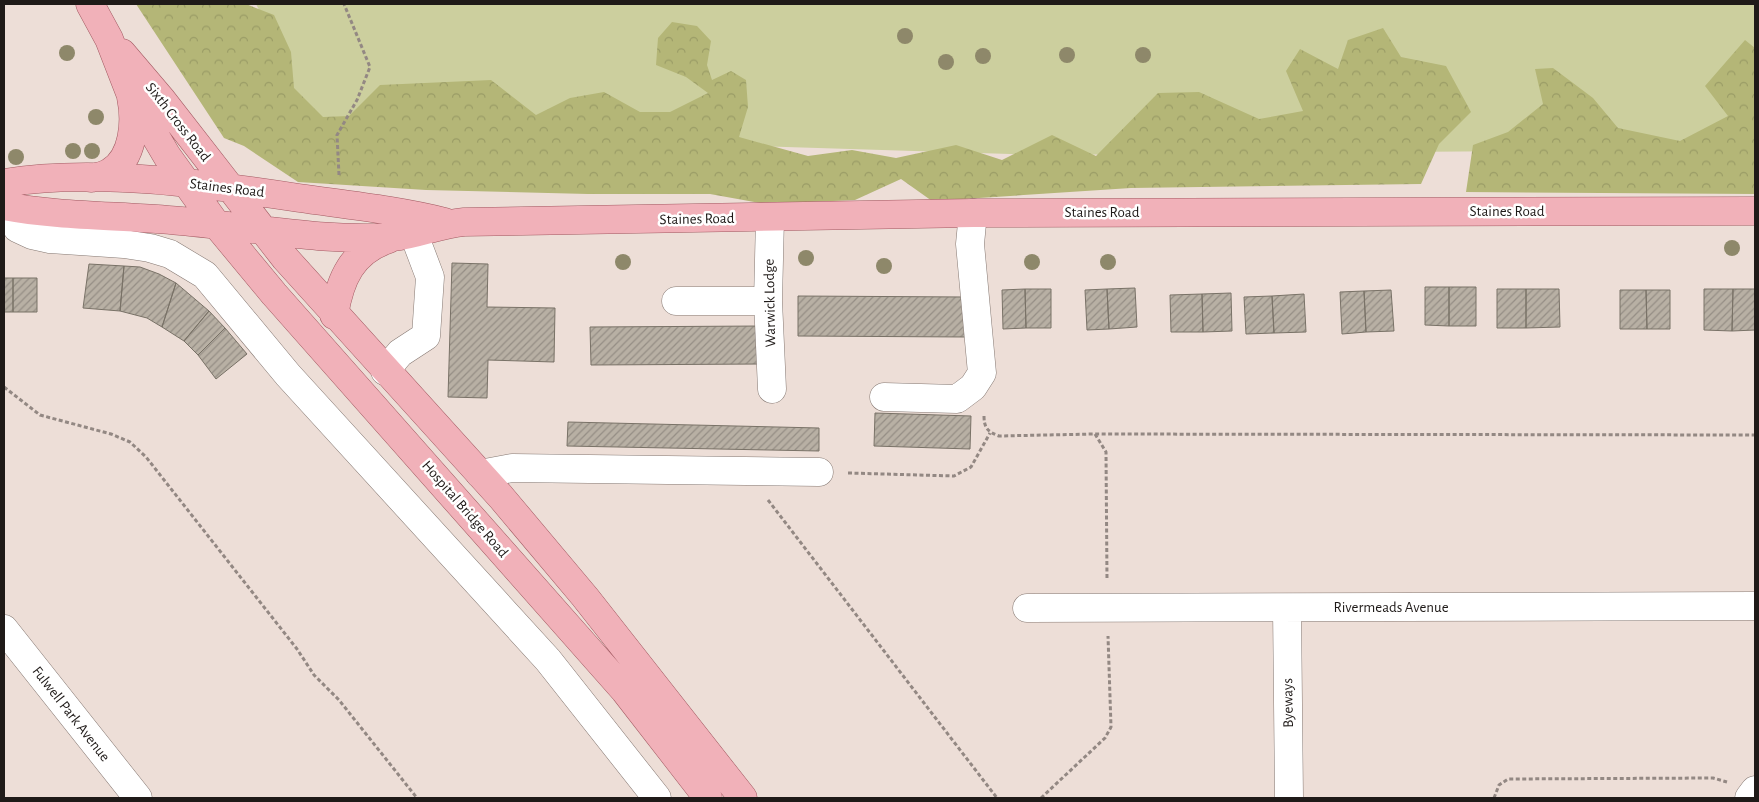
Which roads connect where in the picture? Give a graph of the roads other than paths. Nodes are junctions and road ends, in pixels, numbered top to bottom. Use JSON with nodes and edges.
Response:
{"nodes":[{"id":1,"x":90,"y":4,"type":"edge"},
{"id":2,"x":109,"y":39,"type":"junction"},
{"id":3,"x":130,"y":92,"type":"junction"},
{"id":4,"x":91,"y":178,"type":"junction"},
{"id":5,"x":186,"y":183,"type":"junction"},
{"id":6,"x":230,"y":188,"type":"junction"},
{"id":7,"x":4,"y":195,"type":"edge"},
{"id":8,"x":1755,"y":211,"type":"edge"},
{"id":9,"x":973,"y":213,"type":"junction"},
{"id":10,"x":770,"y":218,"type":"junction"},
{"id":11,"x":449,"y":223,"type":"junction"},
{"id":12,"x":216,"y":224,"type":"junction"},
{"id":13,"x":262,"y":230,"type":"junction"},
{"id":14,"x":404,"y":235,"type":"junction"},
{"id":15,"x":676,"y":301,"type":"dead end"},
{"id":16,"x":768,"y":301,"type":"junction"},
{"id":17,"x":334,"y":315,"type":"junction"},
{"id":18,"x":385,"y":371,"type":"junction"},
{"id":19,"x":772,"y":388,"type":"dead end"},
{"id":20,"x":884,"y":397,"type":"dead end"},
{"id":21,"x":820,"y":472,"type":"road end"},
{"id":22,"x":480,"y":474,"type":"junction"},
{"id":23,"x":502,"y":497,"type":"junction"},
{"id":24,"x":476,"y":521,"type":"junction"},
{"id":25,"x":447,"y":547,"type":"junction"},
{"id":26,"x":1755,"y":606,"type":"edge"},
{"id":27,"x":1027,"y":608,"type":"dead end"},
{"id":28,"x":1287,"y":608,"type":"junction"},
{"id":29,"x":4,"y":629,"type":"edge"},
{"id":30,"x":1755,"y":790,"type":"edge"},
{"id":31,"x":138,"y":798,"type":"edge"},
{"id":32,"x":658,"y":798,"type":"edge"},
{"id":33,"x":708,"y":798,"type":"edge"},
{"id":34,"x":743,"y":798,"type":"edge"},
{"id":35,"x":1289,"y":798,"type":"edge"},
{"id":36,"x":1749,"y":798,"type":"edge"}],
"edges":[{"from":1,"to":2,"type":"main road","name":"Sixth Cross Road"},
{"from":2,"to":3,"type":"main road","name":"Sixth Cross Road"},
{"from":2,"to":6,"type":"main road","name":"Sixth Cross Road"},
{"from":3,"to":4,"type":"main road"},
{"from":3,"to":5,"type":"main road","name":"Sixth Cross Road"},
{"from":4,"to":5,"type":"main road","name":"Staines Road"},
{"from":4,"to":7,"type":"main road","name":"Staines Road"},
{"from":5,"to":6,"type":"main road","name":"Staines Road"},
{"from":5,"to":12,"type":"main road","name":"Sixth Cross Road"},
{"from":6,"to":11,"type":"main road","name":"Staines Road"},
{"from":6,"to":13,"type":"main road","name":"Sixth Cross Road"},
{"from":7,"to":12,"type":"main road","name":"Staines Road"},
{"from":7,"to":25,"type":"street"},
{"from":8,"to":9,"type":"main road","name":"Staines Road"},
{"from":9,"to":10,"type":"main road","name":"Staines Road"},
{"from":9,"to":20,"type":"street"},
{"from":10,"to":11,"type":"main road","name":"Staines Road"},
{"from":10,"to":16,"type":"street","name":"Warwick Lodge"},
{"from":11,"to":14,"type":"main road","name":"Staines Road"},
{"from":12,"to":13,"type":"main road","name":"Staines Road"},
{"from":12,"to":24,"type":"main road","name":"Hospital Bridge Road"},
{"from":13,"to":14,"type":"main road","name":"Staines Road"},
{"from":13,"to":17,"type":"main road"},
{"from":14,"to":17,"type":"main road"},
{"from":14,"to":18,"type":"street"},
{"from":15,"to":16,"type":"street"},
{"from":16,"to":19,"type":"street","name":"Warwick Lodge"},
{"from":17,"to":18,"type":"main road"},
{"from":18,"to":22,"type":"main road"},
{"from":21,"to":22,"type":"street"},
{"from":22,"to":23,"type":"main road"},
{"from":23,"to":24,"type":"main road"},
{"from":23,"to":34,"type":"main road"},
{"from":24,"to":25,"type":"street"},
{"from":24,"to":33,"type":"main road","name":"Hospital Bridge Road"},
{"from":25,"to":32,"type":"street"},
{"from":26,"to":28,"type":"street","name":"Rivermeads Avenue"},
{"from":27,"to":28,"type":"street","name":"Rivermeads Avenue"},
{"from":28,"to":35,"type":"street","name":"Byeways"},
{"from":29,"to":31,"type":"street","name":"Fulwell Park Avenue"},
{"from":30,"to":36,"type":"street"}]}
